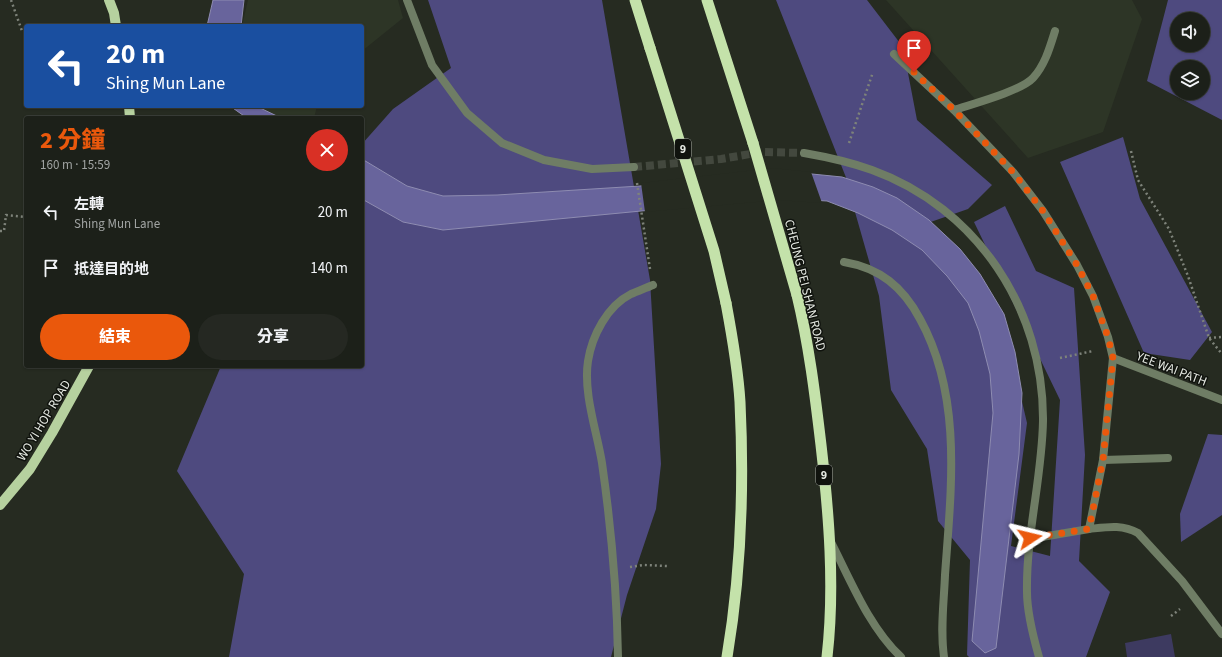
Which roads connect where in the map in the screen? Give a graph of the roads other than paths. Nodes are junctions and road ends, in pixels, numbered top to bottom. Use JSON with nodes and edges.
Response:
{"nodes":[{"id":1,"x":109,"y":0,"type":"edge"},
{"id":2,"x":407,"y":0,"type":"edge"},
{"id":3,"x":635,"y":0,"type":"edge"},
{"id":4,"x":707,"y":0,"type":"edge"},
{"id":5,"x":116,"y":24,"type":"edge"},
{"id":6,"x":1055,"y":31,"type":"dead end"},
{"id":7,"x":894,"y":54,"type":"dead end"},
{"id":8,"x":954,"y":110,"type":"junction"},
{"id":9,"x":804,"y":152,"type":"tunnel mouth"},
{"id":10,"x":634,"y":168,"type":"tunnel mouth"},
{"id":11,"x":844,"y":262,"type":"dead end"},
{"id":12,"x":653,"y":285,"type":"road end"},
{"id":13,"x":1113,"y":358,"type":"junction"},
{"id":14,"x":88,"y":368,"type":"edge"},
{"id":15,"x":1222,"y":400,"type":"edge"},
{"id":16,"x":1168,"y":458,"type":"dead end"},
{"id":17,"x":1103,"y":460,"type":"junction"},
{"id":18,"x":0,"y":505,"type":"edge"},
{"id":19,"x":1089,"y":529,"type":"junction"},
{"id":20,"x":829,"y":538,"type":"junction"},
{"id":21,"x":1030,"y":538,"type":"junction"},
{"id":22,"x":1222,"y":634,"type":"edge"},
{"id":23,"x":618,"y":657,"type":"edge"},
{"id":24,"x":727,"y":657,"type":"edge"},
{"id":25,"x":827,"y":657,"type":"edge"},
{"id":26,"x":901,"y":657,"type":"edge"},
{"id":27,"x":944,"y":657,"type":"edge"},
{"id":28,"x":1039,"y":657,"type":"edge"}],
"edges":[{"from":1,"to":5,"type":"main road"},
{"from":2,"to":10,"type":"street"},
{"from":3,"to":24,"type":"highway","number":"9","bridge":true},
{"from":4,"to":20,"type":"highway","name":"CHEUNG PEI SHAN ROAD","number":"9","bridge":true},
{"from":6,"to":8,"type":"street"},
{"from":7,"to":8,"type":"street"},
{"from":8,"to":13,"type":"street"},
{"from":9,"to":21,"type":"street"},
{"from":11,"to":27,"type":"street"},
{"from":12,"to":23,"type":"street"},
{"from":13,"to":15,"type":"street","name":"YEE WAI PATH"},
{"from":13,"to":17,"type":"street"},
{"from":14,"to":18,"type":"main road","name":"WO YI HOP ROAD"},
{"from":16,"to":17,"type":"street"},
{"from":17,"to":19,"type":"street"},
{"from":19,"to":21,"type":"street"},
{"from":19,"to":22,"type":"street"},
{"from":20,"to":25,"type":"highway","name":"CHEUNG PEI SHAN ROAD","number":"9"},
{"from":20,"to":26,"type":"street"},
{"from":21,"to":28,"type":"street"}]}
